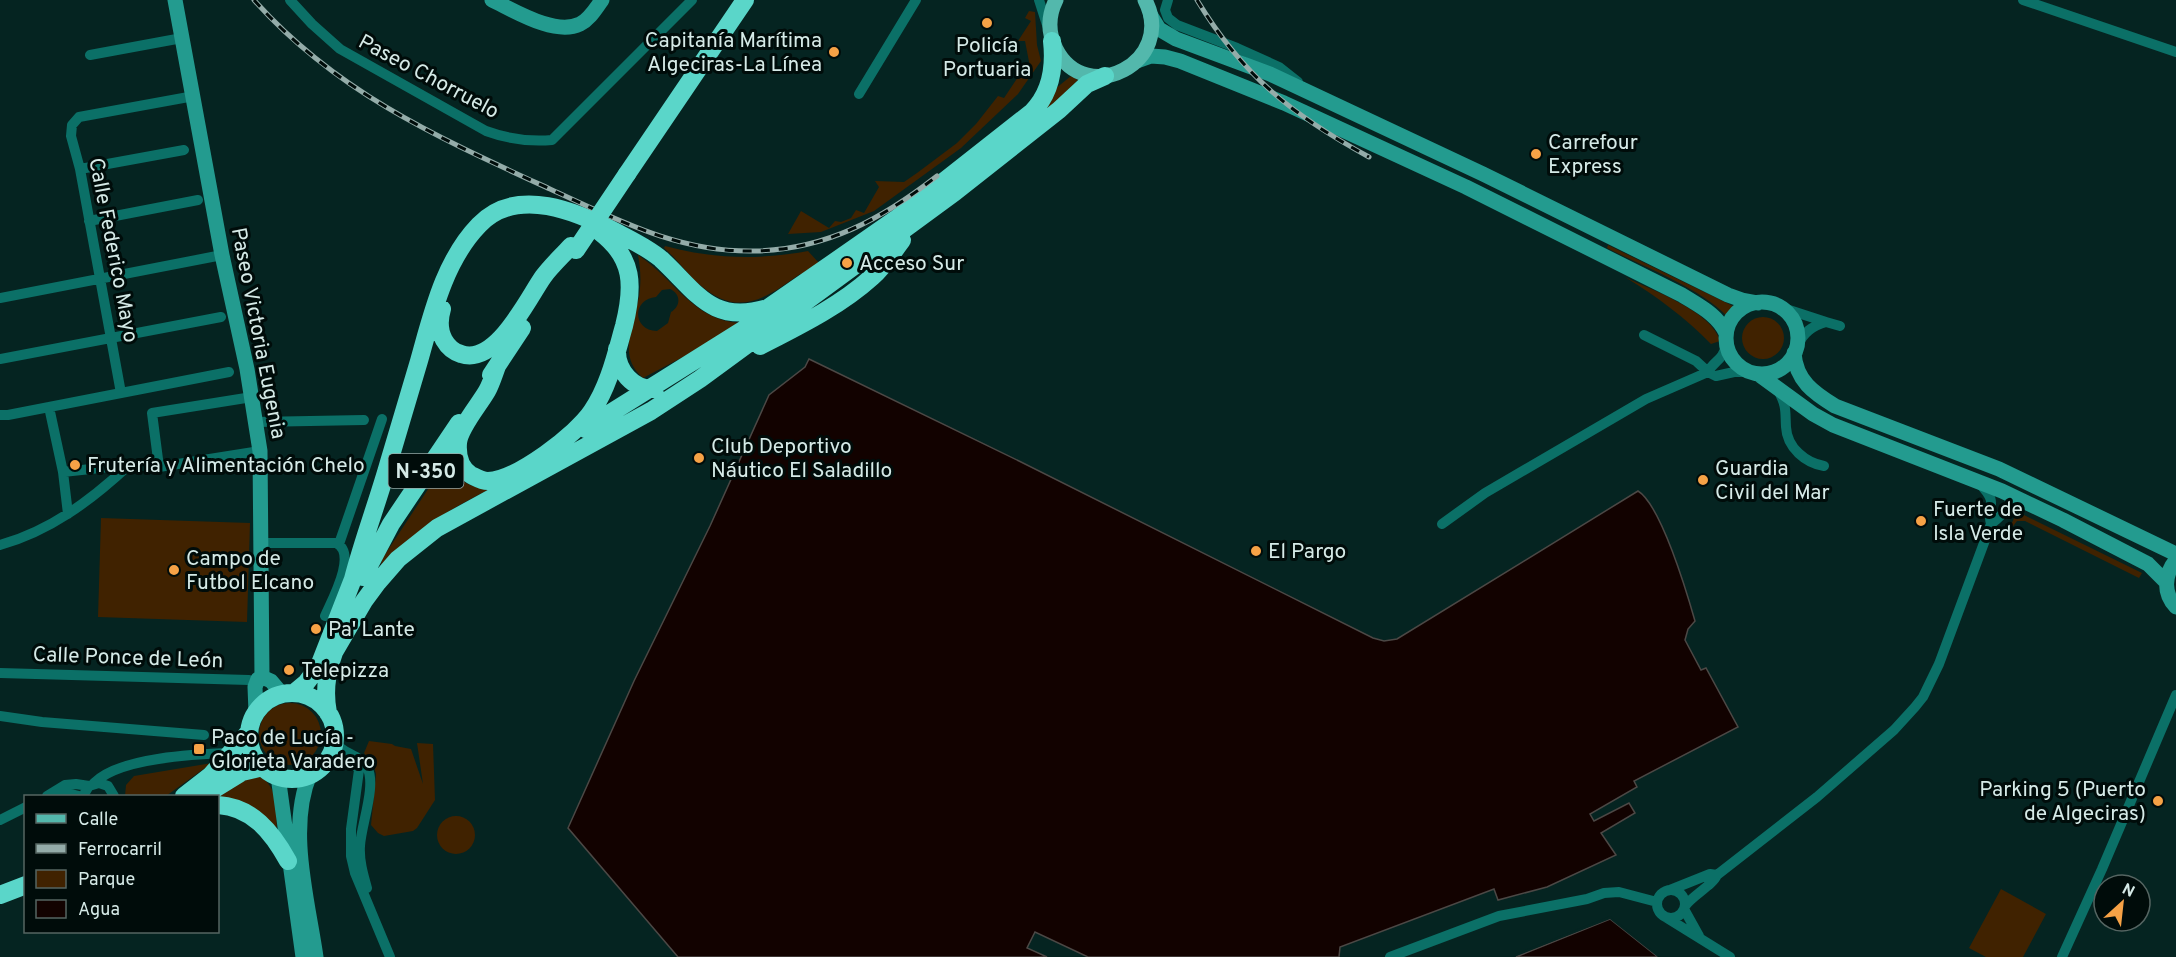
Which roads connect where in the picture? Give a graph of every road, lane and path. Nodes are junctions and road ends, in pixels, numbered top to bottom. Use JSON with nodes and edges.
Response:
{"nodes":[{"id":1,"x":175,"y":0,"type":"edge"},
{"id":2,"x":290,"y":0,"type":"edge"},
{"id":3,"x":492,"y":0,"type":"edge"},
{"id":4,"x":602,"y":0,"type":"edge"},
{"id":5,"x":692,"y":0,"type":"edge"},
{"id":6,"x":738,"y":0,"type":"edge"},
{"id":7,"x":745,"y":0,"type":"edge"},
{"id":8,"x":916,"y":0,"type":"edge"},
{"id":9,"x":1039,"y":0,"type":"edge"},
{"id":10,"x":1056,"y":0,"type":"edge"},
{"id":11,"x":1145,"y":0,"type":"edge"},
{"id":12,"x":1168,"y":0,"type":"edge"},
{"id":13,"x":2023,"y":0,"type":"edge"},
{"id":14,"x":1151,"y":16,"type":"junction"},
{"id":15,"x":1051,"y":37,"type":"junction"},
{"id":16,"x":182,"y":38,"type":"junction"},
{"id":17,"x":2176,"y":52,"type":"edge"},
{"id":18,"x":90,"y":55,"type":"dead end"},
{"id":19,"x":1137,"y":61,"type":"junction"},
{"id":20,"x":1105,"y":76,"type":"junction"},
{"id":21,"x":859,"y":94,"type":"dead end"},
{"id":22,"x":194,"y":96,"type":"junction"},
{"id":23,"x":1318,"y":97,"type":"junction"},
{"id":24,"x":184,"y":150,"type":"dead end"},
{"id":25,"x":80,"y":170,"type":"junction"},
{"id":26,"x":624,"y":173,"type":"junction"},
{"id":27,"x":198,"y":200,"type":"dead end"},
{"id":28,"x":89,"y":221,"type":"junction"},
{"id":29,"x":917,"y":221,"type":"junction"},
{"id":30,"x":574,"y":248,"type":"junction"},
{"id":31,"x":222,"y":255,"type":"junction"},
{"id":32,"x":100,"y":279,"type":"junction"},
{"id":33,"x":834,"y":282,"type":"junction"},
{"id":34,"x":0,"y":298,"type":"edge"},
{"id":35,"x":1758,"y":303,"type":"junction"},
{"id":36,"x":1780,"y":307,"type":"junction"},
{"id":37,"x":768,"y":308,"type":"junction"},
{"id":38,"x":824,"y":312,"type":"junction"},
{"id":39,"x":221,"y":317,"type":"dead end"},
{"id":40,"x":1826,"y":322,"type":"junction"},
{"id":41,"x":1840,"y":326,"type":"dead end"},
{"id":42,"x":1644,"y":335,"type":"dead end"},
{"id":43,"x":110,"y":337,"type":"junction"},
{"id":44,"x":754,"y":338,"type":"junction"},
{"id":45,"x":1726,"y":339,"type":"junction"},
{"id":46,"x":618,"y":345,"type":"junction"},
{"id":47,"x":1796,"y":350,"type":"junction"},
{"id":48,"x":0,"y":360,"type":"edge"},
{"id":49,"x":497,"y":366,"type":"junction"},
{"id":50,"x":229,"y":372,"type":"dead end"},
{"id":51,"x":1708,"y":372,"type":"junction"},
{"id":52,"x":1754,"y":373,"type":"junction"},
{"id":53,"x":700,"y":378,"type":"junction"},
{"id":54,"x":1776,"y":388,"type":"junction"},
{"id":55,"x":648,"y":389,"type":"junction"},
{"id":56,"x":121,"y":393,"type":"junction"},
{"id":57,"x":252,"y":397,"type":"junction"},
{"id":58,"x":50,"y":407,"type":"junction"},
{"id":59,"x":0,"y":415,"type":"edge"},
{"id":60,"x":382,"y":419,"type":"dead end"},
{"id":61,"x":364,"y":420,"type":"dead end"},
{"id":62,"x":256,"y":422,"type":"junction"},
{"id":63,"x":556,"y":447,"type":"junction"},
{"id":64,"x":260,"y":451,"type":"junction"},
{"id":65,"x":128,"y":465,"type":"junction"},
{"id":66,"x":1824,"y":466,"type":"dead end"},
{"id":67,"x":159,"y":467,"type":"junction"},
{"id":68,"x":63,"y":472,"type":"junction"},
{"id":69,"x":1977,"y":480,"type":"junction"},
{"id":70,"x":2033,"y":506,"type":"junction"},
{"id":71,"x":69,"y":514,"type":"junction"},
{"id":72,"x":1442,"y":524,"type":"dead end"},
{"id":73,"x":1991,"y":524,"type":"junction"},
{"id":74,"x":261,"y":543,"type":"junction"},
{"id":75,"x":339,"y":544,"type":"junction"},
{"id":76,"x":0,"y":546,"type":"edge"},
{"id":77,"x":2176,"y":554,"type":"edge"},
{"id":78,"x":2176,"y":560,"type":"edge"},
{"id":79,"x":353,"y":579,"type":"junction"},
{"id":80,"x":2166,"y":582,"type":"junction"},
{"id":81,"x":2176,"y":607,"type":"edge"},
{"id":82,"x":325,"y":616,"type":"dead end"},
{"id":83,"x":333,"y":654,"type":"junction"},
{"id":84,"x":0,"y":673,"type":"edge"},
{"id":85,"x":259,"y":680,"type":"junction"},
{"id":86,"x":288,"y":694,"type":"junction"},
{"id":87,"x":2176,"y":695,"type":"edge"},
{"id":88,"x":256,"y":712,"type":"junction"},
{"id":89,"x":328,"y":713,"type":"junction"},
{"id":90,"x":0,"y":716,"type":"edge"},
{"id":91,"x":249,"y":732,"type":"junction"},
{"id":92,"x":204,"y":735,"type":"dead end"},
{"id":93,"x":331,"y":749,"type":"junction"},
{"id":94,"x":232,"y":753,"type":"junction"},
{"id":95,"x":270,"y":772,"type":"junction"},
{"id":96,"x":310,"y":774,"type":"junction"},
{"id":97,"x":92,"y":785,"type":"junction"},
{"id":98,"x":51,"y":795,"type":"edge"},
{"id":99,"x":75,"y":795,"type":"edge"},
{"id":100,"x":84,"y":795,"type":"edge"},
{"id":101,"x":113,"y":795,"type":"edge"},
{"id":102,"x":184,"y":795,"type":"edge"},
{"id":103,"x":205,"y":795,"type":"edge"},
{"id":104,"x":219,"y":805,"type":"edge"},
{"id":105,"x":24,"y":808,"type":"edge"},
{"id":106,"x":0,"y":819,"type":"edge"},
{"id":107,"x":288,"y":861,"type":"junction"},
{"id":108,"x":1717,"y":875,"type":"junction"},
{"id":109,"x":24,"y":886,"type":"edge"},
{"id":110,"x":1670,"y":890,"type":"junction"},
{"id":111,"x":0,"y":895,"type":"edge"},
{"id":112,"x":1657,"y":902,"type":"junction"},
{"id":113,"x":1685,"y":908,"type":"junction"},
{"id":114,"x":373,"y":915,"type":"junction"},
{"id":115,"x":1666,"y":918,"type":"junction"},
{"id":116,"x":1699,"y":937,"type":"junction"},
{"id":117,"x":303,"y":957,"type":"edge"},
{"id":118,"x":316,"y":957,"type":"edge"},
{"id":119,"x":390,"y":957,"type":"edge"},
{"id":120,"x":1390,"y":957,"type":"edge"},
{"id":121,"x":1730,"y":957,"type":"edge"},
{"id":122,"x":2062,"y":957,"type":"edge"}],
"edges":[{"from":1,"to":16,"type":"main road","name":"Paseo Victoria Eugenia"},
{"from":2,"to":5,"type":"street","name":"Paseo Chorruelo"},
{"from":3,"to":4,"type":"main road"},
{"from":6,"to":26,"type":"highway","number":"N-350"},
{"from":7,"to":26,"type":"highway","number":"N-350"},
{"from":8,"to":21,"type":"street"},
{"from":9,"to":15,"type":"street"},
{"from":10,"to":15,"type":"main road"},
{"from":11,"to":14,"type":"main road"},
{"from":12,"to":23,"type":"street"},
{"from":13,"to":17,"type":"street"},
{"from":14,"to":19,"type":"main road"},
{"from":14,"to":23,"type":"main road"},
{"from":15,"to":20,"type":"main road"},
{"from":15,"to":37,"type":"highway"},
{"from":16,"to":18,"type":"street"},
{"from":16,"to":22,"type":"main road","name":"Paseo Victoria Eugenia"},
{"from":19,"to":20,"type":"main road"},
{"from":19,"to":45,"type":"main road"},
{"from":20,"to":29,"type":"highway"},
{"from":22,"to":25,"type":"street","name":"Calle Federico Mayo"},
{"from":22,"to":31,"type":"main road","name":"Paseo Victoria Eugenia"},
{"from":23,"to":35,"type":"main road"},
{"from":24,"to":25,"type":"street"},
{"from":25,"to":28,"type":"street","name":"Calle Federico Mayo"},
{"from":26,"to":30,"type":"highway","number":"N-350","bridge":true},
{"from":27,"to":28,"type":"street"},
{"from":28,"to":32,"type":"street","name":"Calle Federico Mayo"},
{"from":29,"to":33,"type":"highway"},
{"from":29,"to":38,"type":"highway"},
{"from":30,"to":46,"type":"highway"},
{"from":30,"to":49,"type":"highway","number":"N-350"},
{"from":30,"to":79,"type":"highway","number":"N-350"},
{"from":31,"to":32,"type":"street"},
{"from":31,"to":57,"type":"main road","name":"Paseo Victoria Eugenia"},
{"from":32,"to":34,"type":"street"},
{"from":32,"to":43,"type":"street","name":"Calle Federico Mayo"},
{"from":33,"to":38,"type":"highway"},
{"from":33,"to":44,"type":"highway"},
{"from":35,"to":36,"type":"main road"},
{"from":35,"to":45,"type":"main road"},
{"from":36,"to":40,"type":"street"},
{"from":36,"to":47,"type":"main road"},
{"from":37,"to":55,"type":"highway"},
{"from":37,"to":79,"type":"highway"},
{"from":38,"to":53,"type":"highway"},
{"from":39,"to":43,"type":"street"},
{"from":40,"to":41,"type":"street"},
{"from":40,"to":47,"type":"street"},
{"from":42,"to":51,"type":"street"},
{"from":43,"to":48,"type":"street"},
{"from":43,"to":56,"type":"street","name":"Calle Federico Mayo"},
{"from":44,"to":53,"type":"highway"},
{"from":44,"to":55,"type":"highway"},
{"from":45,"to":51,"type":"street"},
{"from":45,"to":52,"type":"main road"},
{"from":46,"to":55,"type":"highway"},
{"from":46,"to":63,"type":"highway"},
{"from":47,"to":52,"type":"main road"},
{"from":47,"to":77,"type":"main road"},
{"from":49,"to":63,"type":"highway"},
{"from":49,"to":83,"type":"highway","number":"N-350"},
{"from":50,"to":56,"type":"street"},
{"from":51,"to":52,"type":"street"},
{"from":51,"to":72,"type":"street"},
{"from":52,"to":54,"type":"main road"},
{"from":53,"to":83,"type":"highway"},
{"from":54,"to":66,"type":"street"},
{"from":54,"to":69,"type":"main road"},
{"from":55,"to":63,"type":"highway"},
{"from":56,"to":58,"type":"street"},
{"from":57,"to":62,"type":"main road","name":"Paseo Victoria Eugenia"},
{"from":57,"to":67,"type":"street"},
{"from":58,"to":59,"type":"street"},
{"from":58,"to":68,"type":"street"},
{"from":60,"to":75,"type":"street"},
{"from":61,"to":62,"type":"street"},
{"from":62,"to":64,"type":"main road","name":"Paseo Victoria Eugenia"},
{"from":64,"to":67,"type":"street"},
{"from":64,"to":74,"type":"main road","name":"Paseo Victoria Eugenia"},
{"from":65,"to":67,"type":"street"},
{"from":65,"to":68,"type":"street"},
{"from":65,"to":71,"type":"street"},
{"from":68,"to":71,"type":"street"},
{"from":69,"to":70,"type":"main road"},
{"from":69,"to":73,"type":"street"},
{"from":70,"to":73,"type":"street"},
{"from":70,"to":80,"type":"main road"},
{"from":71,"to":76,"type":"street"},
{"from":73,"to":108,"type":"street"},
{"from":74,"to":75,"type":"street"},
{"from":74,"to":85,"type":"main road","name":"Paseo Victoria Eugenia"},
{"from":75,"to":82,"type":"street"},
{"from":78,"to":80,"type":"main road"},
{"from":79,"to":86,"type":"highway","number":"N-350"},
{"from":80,"to":81,"type":"main road"},
{"from":83,"to":89,"type":"highway","number":"N-350"},
{"from":84,"to":85,"type":"street","name":"Calle Ponce de León"},
{"from":85,"to":86,"type":"main road"},
{"from":85,"to":88,"type":"main road","name":"Paseo Victoria Eugenia"},
{"from":86,"to":88,"type":"highway","number":"N-350"},
{"from":86,"to":89,"type":"highway"},
{"from":87,"to":122,"type":"street"},
{"from":88,"to":91,"type":"highway"},
{"from":89,"to":93,"type":"highway","number":"N-350"},
{"from":90,"to":92,"type":"street"},
{"from":91,"to":94,"type":"highway"},
{"from":91,"to":95,"type":"highway"},
{"from":93,"to":96,"type":"highway"},
{"from":93,"to":114,"type":"street"},
{"from":93,"to":114,"type":"street"},
{"from":94,"to":97,"type":"street"},
{"from":94,"to":102,"type":"highway"},
{"from":95,"to":96,"type":"highway"},
{"from":95,"to":103,"type":"highway"},
{"from":95,"to":107,"type":"main road"},
{"from":96,"to":118,"type":"main road"},
{"from":97,"to":98,"type":"street"},
{"from":97,"to":100,"type":"street"},
{"from":97,"to":101,"type":"street"},
{"from":98,"to":99,"type":"street"},
{"from":104,"to":107,"type":"highway"},
{"from":105,"to":106,"type":"street"},
{"from":107,"to":117,"type":"main road"},
{"from":108,"to":110,"type":"street"},
{"from":108,"to":113,"type":"street"},
{"from":109,"to":111,"type":"highway"},
{"from":110,"to":112,"type":"street"},
{"from":110,"to":113,"type":"street"},
{"from":112,"to":115,"type":"street"},
{"from":112,"to":120,"type":"street"},
{"from":113,"to":115,"type":"street"},
{"from":113,"to":116,"type":"street"},
{"from":114,"to":119,"type":"street"},
{"from":115,"to":116,"type":"street"},
{"from":116,"to":121,"type":"street"}]}
